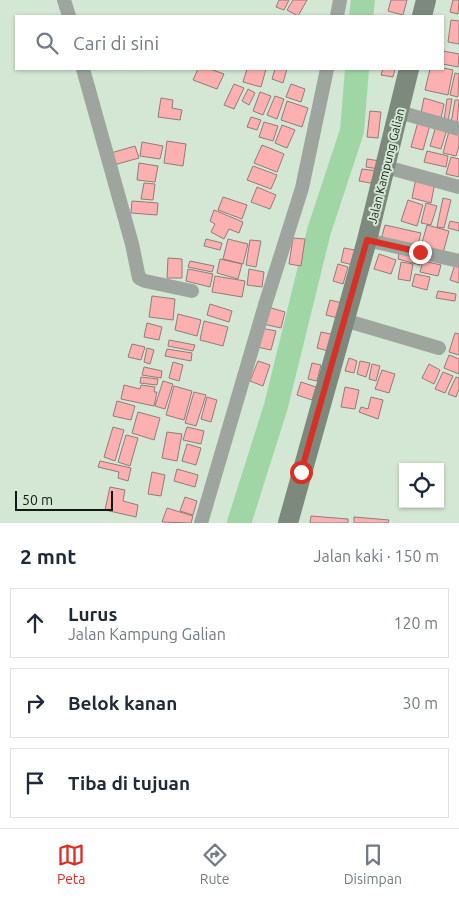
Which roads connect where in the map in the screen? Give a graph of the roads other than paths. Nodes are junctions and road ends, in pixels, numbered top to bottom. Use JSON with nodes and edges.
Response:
{"nodes":[{"id":1,"x":64,"y":0,"type":"edge"},
{"id":2,"x":340,"y":0,"type":"edge"},
{"id":3,"x":426,"y":0,"type":"edge"},
{"id":4,"x":69,"y":15,"type":"edge"},
{"id":5,"x":337,"y":15,"type":"edge"},
{"id":6,"x":422,"y":15,"type":"edge"},
{"id":7,"x":83,"y":70,"type":"edge"},
{"id":8,"x":327,"y":70,"type":"edge"},
{"id":9,"x":410,"y":70,"type":"edge"},
{"id":10,"x":399,"y":112,"type":"junction"},
{"id":11,"x":459,"y":129,"type":"edge"},
{"id":12,"x":386,"y":167,"type":"junction"},
{"id":13,"x":459,"y":187,"type":"edge"},
{"id":14,"x":367,"y":240,"type":"junction"},
{"id":15,"x":459,"y":260,"type":"edge"},
{"id":16,"x":192,"y":291,"type":"dead end"},
{"id":17,"x":344,"y":320,"type":"junction"},
{"id":18,"x":439,"y":348,"type":"dead end"},
{"id":19,"x":201,"y":523,"type":"edge"},
{"id":20,"x":288,"y":523,"type":"edge"}],
"edges":[{"from":1,"to":4,"type":"street"},
{"from":2,"to":5,"type":"street"},
{"from":3,"to":6,"type":"main road"},
{"from":7,"to":16,"type":"street"},
{"from":8,"to":19,"type":"street"},
{"from":9,"to":10,"type":"main road","name":"Jalan Kampung Galian"},
{"from":10,"to":11,"type":"street"},
{"from":10,"to":12,"type":"main road","name":"Jalan Kampung Galian"},
{"from":12,"to":13,"type":"street"},
{"from":12,"to":14,"type":"main road","name":"Jalan Kampung Galian"},
{"from":14,"to":15,"type":"street"},
{"from":14,"to":17,"type":"main road","name":"Jalan Kampung Galian"},
{"from":17,"to":18,"type":"street"},
{"from":17,"to":20,"type":"main road","name":"Jalan Kampung Galian"}]}
